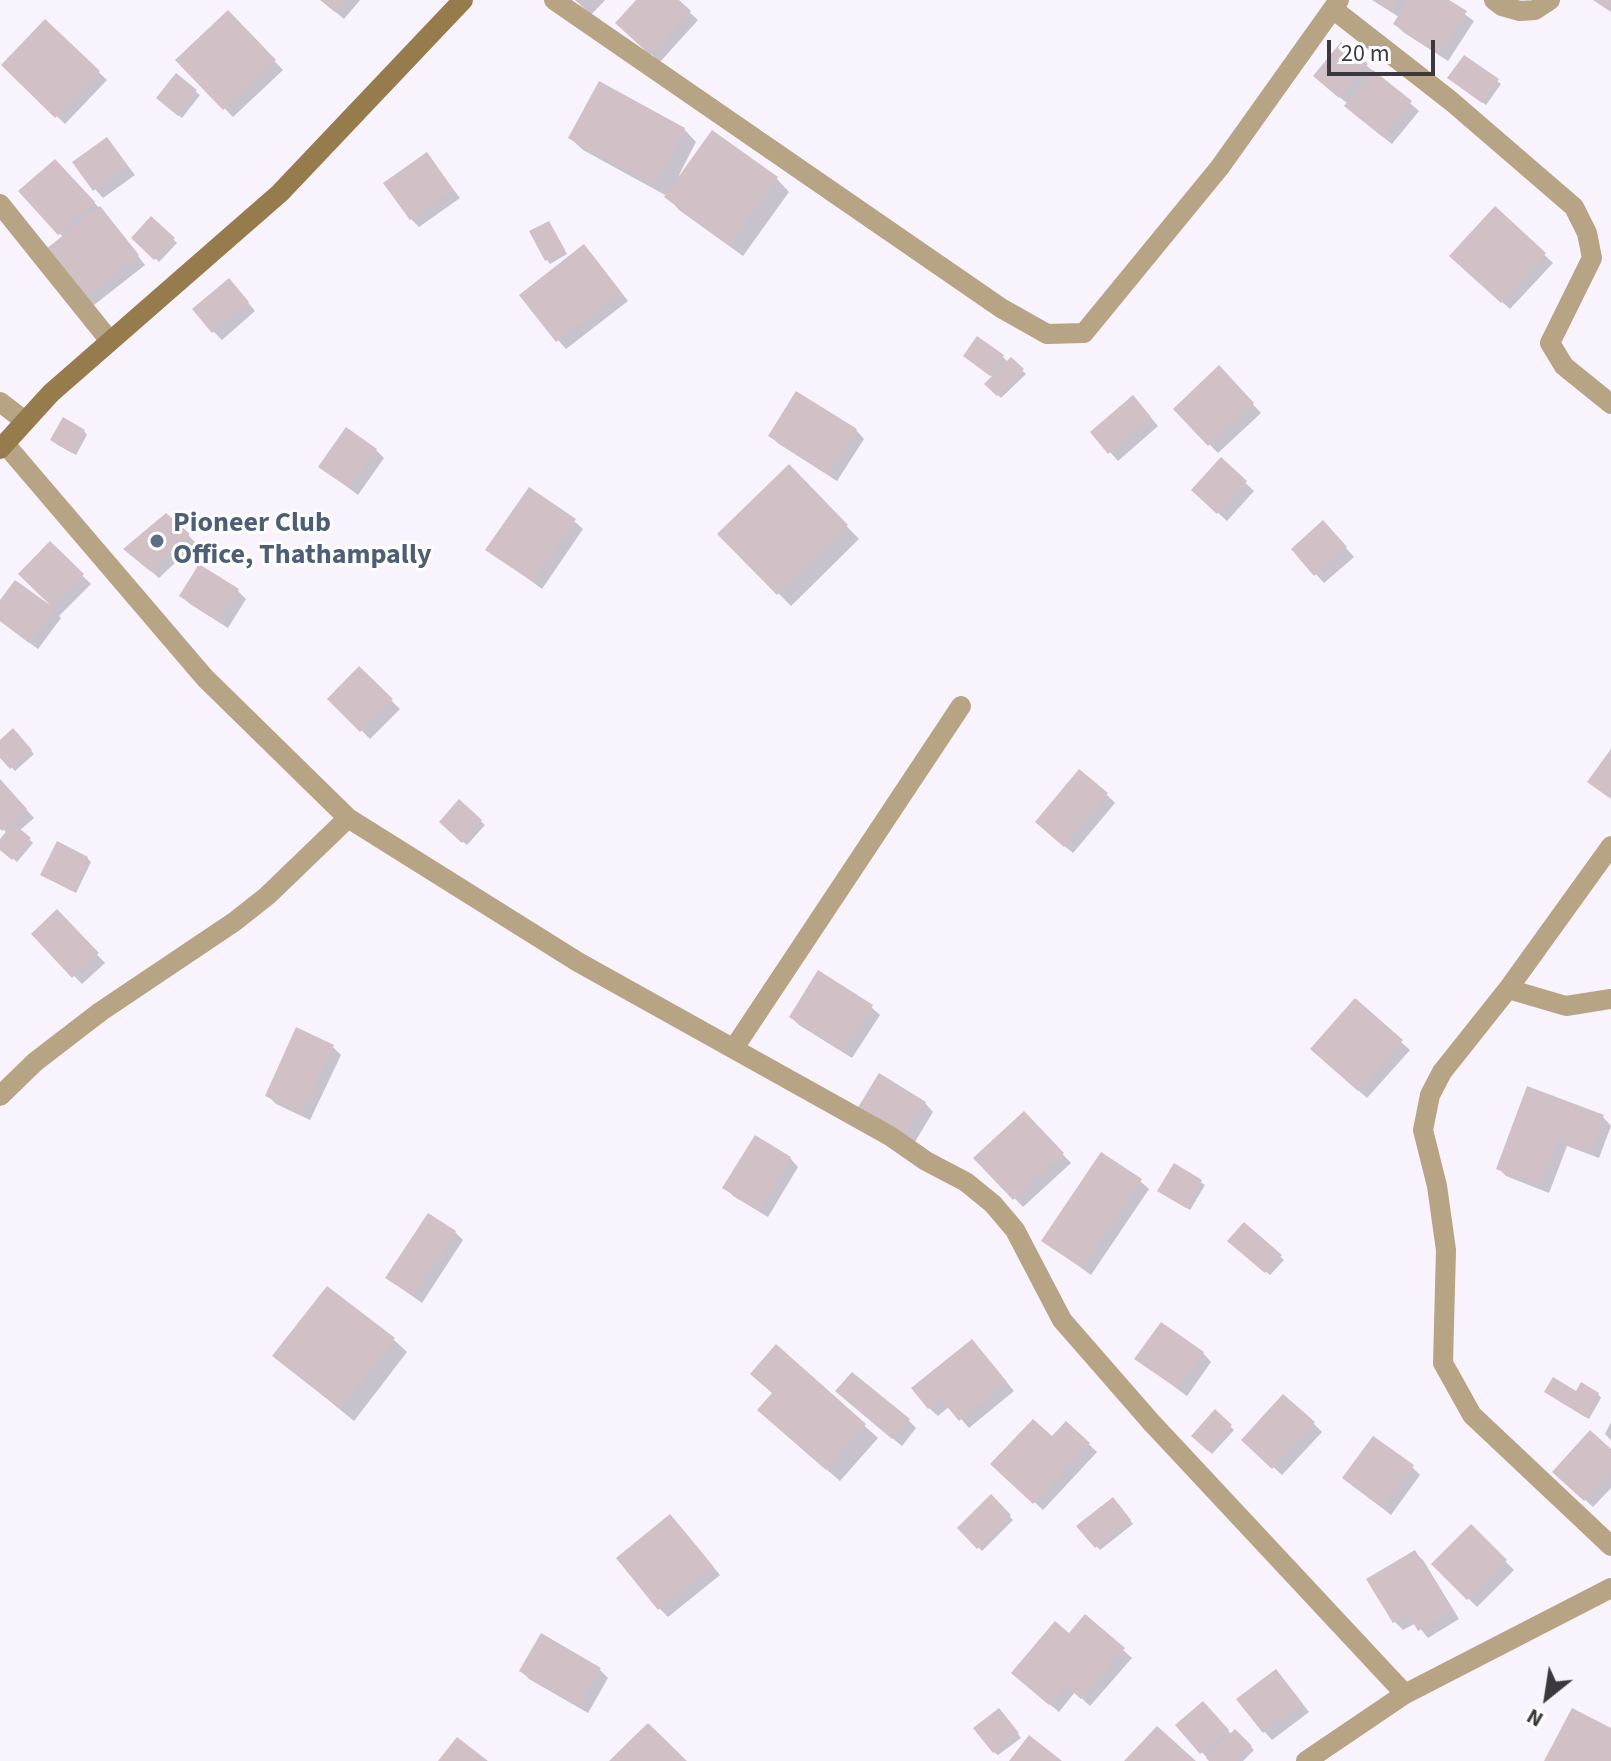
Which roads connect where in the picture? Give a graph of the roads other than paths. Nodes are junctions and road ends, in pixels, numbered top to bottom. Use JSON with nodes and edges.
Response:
{"nodes":[{"id":1,"x":463,"y":0,"type":"edge"},
{"id":2,"x":554,"y":0,"type":"edge"},
{"id":3,"x":1494,"y":0,"type":"edge"},
{"id":4,"x":1550,"y":0,"type":"edge"},
{"id":5,"x":1336,"y":4,"type":"edge"},
{"id":6,"x":0,"y":204,"type":"edge"},
{"id":7,"x":110,"y":341,"type":"junction"},
{"id":8,"x":0,"y":402,"type":"edge"},
{"id":9,"x":1611,"y":404,"type":"edge"},
{"id":10,"x":25,"y":421,"type":"junction"},
{"id":11,"x":2,"y":446,"type":"edge"},
{"id":12,"x":961,"y":706,"type":"dead end"},
{"id":13,"x":348,"y":818,"type":"junction"},
{"id":14,"x":1611,"y":846,"type":"edge"},
{"id":15,"x":1508,"y":989,"type":"junction"},
{"id":16,"x":1611,"y":999,"type":"edge"},
{"id":17,"x":734,"y":1048,"type":"junction"},
{"id":18,"x":0,"y":1096,"type":"edge"},
{"id":19,"x":1611,"y":1546,"type":"edge"},
{"id":20,"x":1611,"y":1588,"type":"edge"},
{"id":21,"x":1405,"y":1694,"type":"junction"},
{"id":22,"x":1306,"y":1761,"type":"edge"}],
"edges":[{"from":1,"to":7,"type":"main road"},
{"from":2,"to":5,"type":"street"},
{"from":3,"to":4,"type":"street"},
{"from":5,"to":9,"type":"street"},
{"from":6,"to":7,"type":"street"},
{"from":7,"to":10,"type":"main road"},
{"from":8,"to":10,"type":"street"},
{"from":10,"to":11,"type":"main road"},
{"from":11,"to":13,"type":"street"},
{"from":12,"to":17,"type":"street"},
{"from":13,"to":17,"type":"street"},
{"from":13,"to":18,"type":"street"},
{"from":14,"to":15,"type":"street"},
{"from":15,"to":16,"type":"street"},
{"from":15,"to":19,"type":"street"},
{"from":17,"to":21,"type":"street"},
{"from":20,"to":21,"type":"street"},
{"from":21,"to":22,"type":"street"}]}
